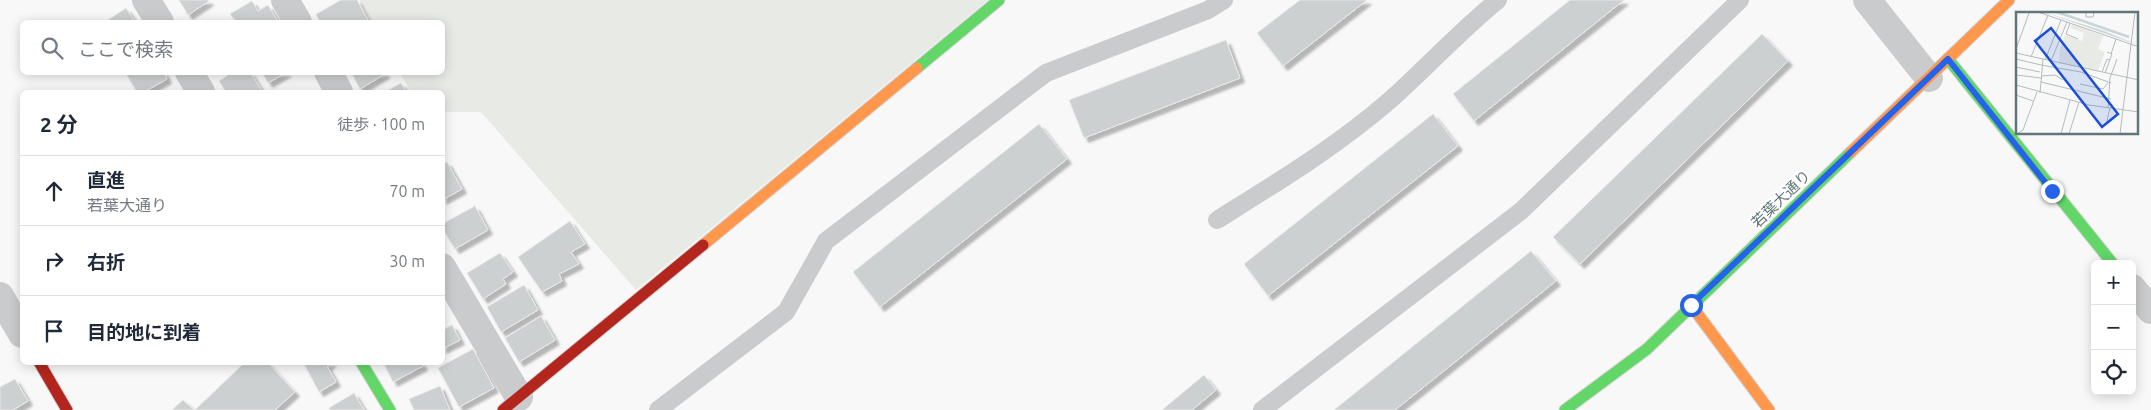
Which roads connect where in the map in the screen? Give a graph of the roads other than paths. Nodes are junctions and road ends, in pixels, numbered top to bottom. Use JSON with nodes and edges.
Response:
{"nodes":[{"id":1,"x":146,"y":0,"type":"edge"},
{"id":2,"x":285,"y":0,"type":"edge"},
{"id":3,"x":999,"y":0,"type":"edge"},
{"id":4,"x":1224,"y":0,"type":"edge"},
{"id":5,"x":1498,"y":0,"type":"edge"},
{"id":6,"x":1740,"y":0,"type":"edge"},
{"id":7,"x":1868,"y":0,"type":"edge"},
{"id":8,"x":2008,"y":0,"type":"edge"},
{"id":9,"x":159,"y":20,"type":"edge"},
{"id":10,"x":297,"y":20,"type":"edge"},
{"id":11,"x":1948,"y":59,"type":"junction"},
{"id":12,"x":191,"y":75,"type":"edge"},
{"id":13,"x":330,"y":75,"type":"edge"},
{"id":14,"x":1929,"y":78,"type":"junction"},
{"id":15,"x":200,"y":90,"type":"edge"},
{"id":16,"x":338,"y":90,"type":"edge"},
{"id":17,"x":1217,"y":220,"type":"dead end"},
{"id":18,"x":2110,"y":260,"type":"edge"},
{"id":19,"x":445,"y":273,"type":"edge"},
{"id":20,"x":2136,"y":293,"type":"edge"},
{"id":21,"x":0,"y":296,"type":"edge"},
{"id":22,"x":1691,"y":305,"type":"junction"},
{"id":23,"x":2151,"y":310,"type":"edge"},
{"id":24,"x":20,"y":331,"type":"edge"},
{"id":25,"x":41,"y":365,"type":"edge"},
{"id":26,"x":363,"y":365,"type":"edge"},
{"id":27,"x":511,"y":404,"type":"edge"},
{"id":28,"x":67,"y":410,"type":"edge"},
{"id":29,"x":390,"y":410,"type":"edge"},
{"id":30,"x":658,"y":410,"type":"edge"},
{"id":31,"x":1262,"y":410,"type":"edge"},
{"id":32,"x":1565,"y":410,"type":"edge"},
{"id":33,"x":1770,"y":410,"type":"edge"}],
"edges":[{"from":1,"to":9,"type":"street"},
{"from":2,"to":10,"type":"street"},
{"from":3,"to":27,"type":"street"},
{"from":4,"to":30,"type":"lane"},
{"from":5,"to":17,"type":"lane"},
{"from":6,"to":31,"type":"lane"},
{"from":7,"to":14,"type":"street"},
{"from":8,"to":11,"type":"street","name":"若葉大通り"},
{"from":11,"to":14,"type":"street","name":"若葉大通り"},
{"from":11,"to":18,"type":"street"},
{"from":12,"to":15,"type":"street"},
{"from":13,"to":16,"type":"street"},
{"from":14,"to":22,"type":"street","name":"若葉大通り"},
{"from":19,"to":27,"type":"street"},
{"from":20,"to":23,"type":"street"},
{"from":21,"to":24,"type":"street"},
{"from":22,"to":32,"type":"street","name":"若葉大通り"},
{"from":22,"to":33,"type":"street"},
{"from":25,"to":28,"type":"street"},
{"from":26,"to":29,"type":"street"}]}
